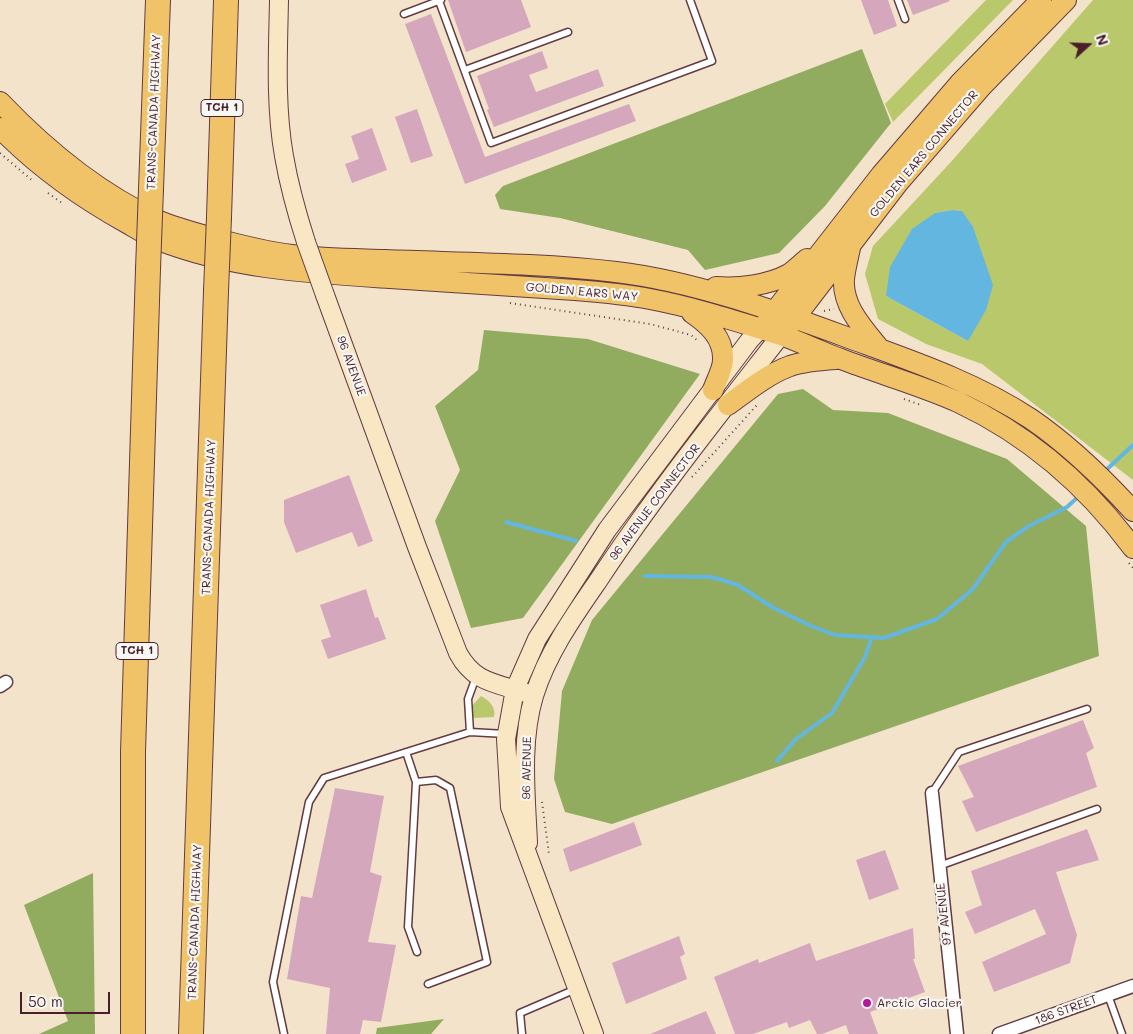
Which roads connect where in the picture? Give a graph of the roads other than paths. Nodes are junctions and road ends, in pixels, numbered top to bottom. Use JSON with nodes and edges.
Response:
{"nodes":[{"id":1,"x":158,"y":0,"type":"edge"},
{"id":2,"x":226,"y":0,"type":"edge"},
{"id":3,"x":279,"y":0,"type":"edge"},
{"id":4,"x":440,"y":0,"type":"edge"},
{"id":5,"x":690,"y":0,"type":"edge"},
{"id":6,"x":898,"y":0,"type":"edge"},
{"id":7,"x":1041,"y":0,"type":"edge"},
{"id":8,"x":1066,"y":0,"type":"edge"},
{"id":9,"x":404,"y":14,"type":"dead end"},
{"id":10,"x":905,"y":19,"type":"dead end"},
{"id":11,"x":568,"y":32,"type":"dead end"},
{"id":12,"x":464,"y":70,"type":"junction"},
{"id":13,"x":0,"y":102,"type":"edge"},
{"id":14,"x":0,"y":128,"type":"edge"},
{"id":15,"x":841,"y":242,"type":"junction"},
{"id":16,"x":689,"y":285,"type":"junction"},
{"id":17,"x":682,"y":306,"type":"junction"},
{"id":18,"x":784,"y":315,"type":"junction"},
{"id":19,"x":760,"y":329,"type":"junction"},
{"id":20,"x":781,"y":335,"type":"junction"},
{"id":21,"x":880,"y":349,"type":"junction"},
{"id":22,"x":840,"y":359,"type":"junction"},
{"id":23,"x":713,"y":390,"type":"junction"},
{"id":24,"x":728,"y":405,"type":"junction"},
{"id":25,"x":1133,"y":510,"type":"edge"},
{"id":26,"x":1133,"y":548,"type":"edge"},
{"id":27,"x":476,"y":676,"type":"junction"},
{"id":28,"x":515,"y":689,"type":"junction"},
{"id":29,"x":534,"y":696,"type":"junction"},
{"id":30,"x":1087,"y":709,"type":"dead end"},
{"id":31,"x":470,"y":732,"type":"junction"},
{"id":32,"x":507,"y":734,"type":"junction"},
{"id":33,"x":406,"y":752,"type":"junction"},
{"id":34,"x":416,"y":782,"type":"junction"},
{"id":35,"x":932,"y":793,"type":"joint"},
{"id":36,"x":1097,"y":809,"type":"dead end"},
{"id":37,"x":530,"y":861,"type":"junction"},
{"id":38,"x":939,"y":866,"type":"junction"},
{"id":39,"x":417,"y":952,"type":"dead end"},
{"id":40,"x":428,"y":984,"type":"dead end"},
{"id":41,"x":1133,"y":986,"type":"edge"},
{"id":42,"x":577,"y":989,"type":"junction"},
{"id":43,"x":1108,"y":995,"type":"junction"},
{"id":44,"x":133,"y":1034,"type":"edge"},
{"id":45,"x":191,"y":1034,"type":"edge"},
{"id":46,"x":284,"y":1034,"type":"edge"},
{"id":47,"x":522,"y":1034,"type":"edge"},
{"id":48,"x":594,"y":1034,"type":"edge"},
{"id":49,"x":957,"y":1034,"type":"edge"},
{"id":50,"x":999,"y":1034,"type":"edge"},
{"id":51,"x":1122,"y":1034,"type":"edge"}],
"edges":[{"from":1,"to":44,"type":"highway","name":"TRANS-CANADA HIGHWAY","number":"TCH 1","bridge":true},
{"from":2,"to":45,"type":"highway","name":"TRANS-CANADA HIGHWAY","number":"TCH 1","bridge":true},
{"from":3,"to":27,"type":"main road","name":"96 AVENUE","bridge":true},
{"from":4,"to":9,"type":"lane"},
{"from":4,"to":12,"type":"lane"},
{"from":5,"to":12,"type":"lane"},
{"from":6,"to":10,"type":"lane"},
{"from":7,"to":15,"type":"main road","name":"GOLDEN EARS CONNECTOR"},
{"from":8,"to":15,"type":"main road","name":"GOLDEN EARS CONNECTOR"},
{"from":11,"to":12,"type":"lane"},
{"from":13,"to":16,"type":"main road","name":"GOLDEN EARS WAY"},
{"from":14,"to":17,"type":"main road","name":"GOLDEN EARS WAY"},
{"from":15,"to":16,"type":"main road"},
{"from":15,"to":18,"type":"main road","name":"GOLDEN EARS CONNECTOR"},
{"from":15,"to":21,"type":"main road"},
{"from":16,"to":18,"type":"main road","name":"GOLDEN EARS WAY"},
{"from":17,"to":19,"type":"main road","name":"GOLDEN EARS WAY"},
{"from":17,"to":23,"type":"main road"},
{"from":18,"to":19,"type":"main road","name":"96 AVENUE CONNECTOR"},
{"from":18,"to":20,"type":"main road","name":"96 AVENUE CONNECTOR"},
{"from":18,"to":21,"type":"main road","name":"GOLDEN EARS WAY"},
{"from":19,"to":20,"type":"main road","name":"GOLDEN EARS WAY"},
{"from":19,"to":23,"type":"main road","name":"96 AVENUE CONNECTOR"},
{"from":20,"to":22,"type":"main road","name":"GOLDEN EARS WAY"},
{"from":20,"to":24,"type":"main road","name":"96 AVENUE CONNECTOR"},
{"from":21,"to":25,"type":"main road","name":"GOLDEN EARS WAY"},
{"from":22,"to":24,"type":"main road"},
{"from":22,"to":26,"type":"main road","name":"GOLDEN EARS WAY"},
{"from":23,"to":28,"type":"main road","name":"96 AVENUE CONNECTOR"},
{"from":24,"to":29,"type":"main road","name":"96 AVENUE CONNECTOR"},
{"from":27,"to":28,"type":"main road"},
{"from":27,"to":31,"type":"lane"},
{"from":28,"to":29,"type":"main road"},
{"from":28,"to":32,"type":"main road","name":"96 AVENUE"},
{"from":29,"to":37,"type":"main road","name":"96 AVENUE"},
{"from":30,"to":35,"type":"lane"},
{"from":31,"to":32,"type":"lane"},
{"from":31,"to":33,"type":"lane"},
{"from":32,"to":37,"type":"main road","name":"96 AVENUE"},
{"from":33,"to":34,"type":"lane"},
{"from":33,"to":46,"type":"lane"},
{"from":34,"to":39,"type":"lane"},
{"from":34,"to":40,"type":"lane"},
{"from":35,"to":38,"type":"street","name":"97 AVENUE"},
{"from":36,"to":38,"type":"lane"},
{"from":37,"to":42,"type":"main road","name":"96 AVENUE"},
{"from":38,"to":49,"type":"street","name":"97 AVENUE"},
{"from":41,"to":43,"type":"street","name":"186 STREET"},
{"from":42,"to":47,"type":"lane"},
{"from":42,"to":48,"type":"main road","name":"96 AVENUE"},
{"from":43,"to":50,"type":"street","name":"186 STREET"},
{"from":43,"to":51,"type":"lane"}]}
